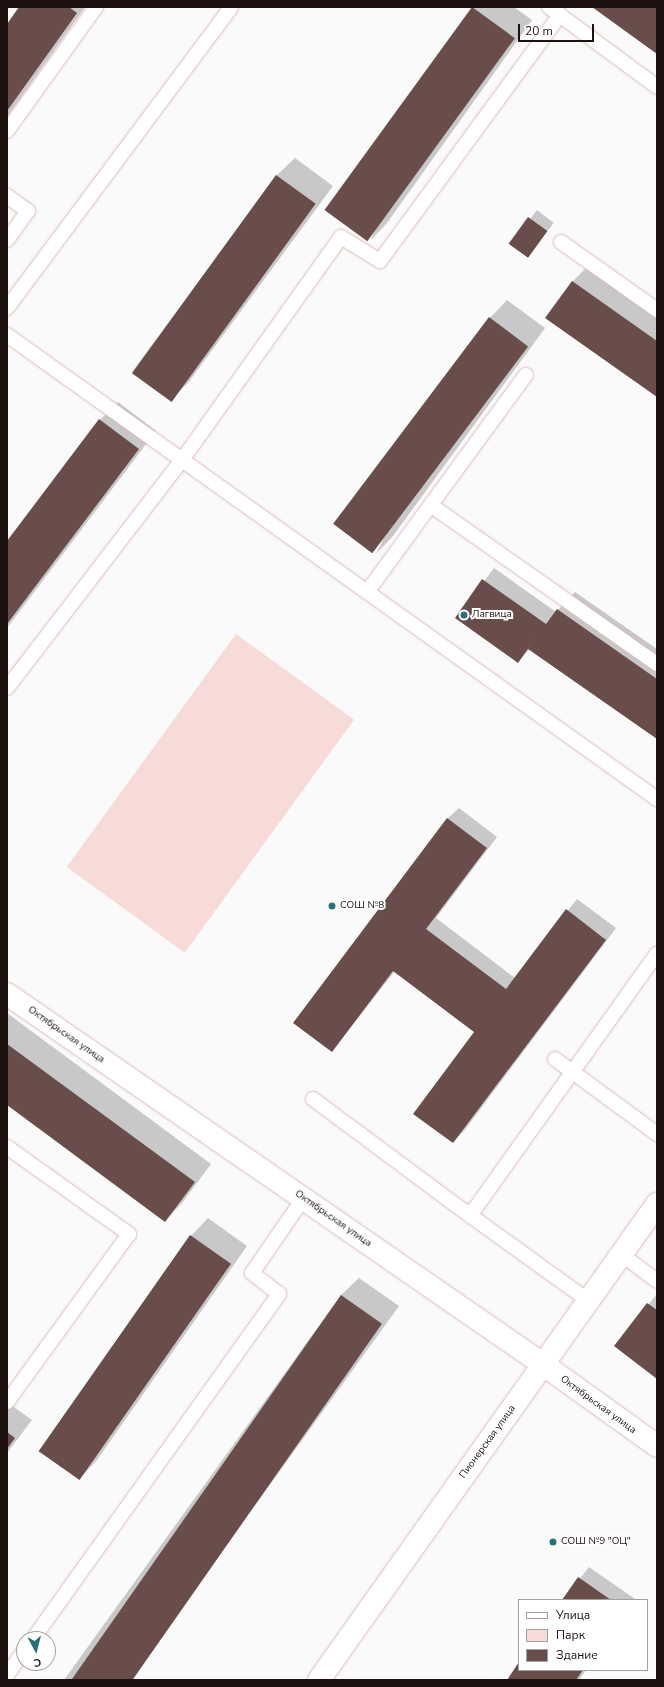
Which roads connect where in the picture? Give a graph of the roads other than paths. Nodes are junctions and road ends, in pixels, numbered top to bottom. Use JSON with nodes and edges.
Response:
{"nodes":[{"id":1,"x":96,"y":7,"type":"edge"},
{"id":2,"x":231,"y":7,"type":"edge"},
{"id":3,"x":554,"y":11,"type":"edge"},
{"id":4,"x":657,"y":87,"type":"edge"},
{"id":5,"x":7,"y":131,"type":"edge"},
{"id":6,"x":7,"y":196,"type":"edge"},
{"id":7,"x":7,"y":240,"type":"edge"},
{"id":8,"x":561,"y":242,"type":"dead end"},
{"id":9,"x":7,"y":308,"type":"edge"},
{"id":10,"x":657,"y":310,"type":"edge"},
{"id":11,"x":7,"y":335,"type":"edge"},
{"id":12,"x":526,"y":375,"type":"dead end"},
{"id":13,"x":182,"y":460,"type":"junction"},
{"id":14,"x":432,"y":506,"type":"junction"},
{"id":15,"x":367,"y":592,"type":"junction"},
{"id":16,"x":657,"y":664,"type":"edge"},
{"id":17,"x":7,"y":688,"type":"edge"},
{"id":18,"x":657,"y":799,"type":"edge"},
{"id":19,"x":657,"y":953,"type":"edge"},
{"id":20,"x":7,"y":994,"type":"edge"},
{"id":21,"x":555,"y":1059,"type":"dead end"},
{"id":22,"x":573,"y":1072,"type":"junction"},
{"id":23,"x":313,"y":1099,"type":"dead end"},
{"id":24,"x":657,"y":1134,"type":"edge"},
{"id":25,"x":7,"y":1147,"type":"edge"},
{"id":26,"x":303,"y":1198,"type":"junction"},
{"id":27,"x":657,"y":1204,"type":"edge"},
{"id":28,"x":464,"y":1211,"type":"junction"},
{"id":29,"x":621,"y":1254,"type":"junction"},
{"id":30,"x":657,"y":1281,"type":"edge"},
{"id":31,"x":589,"y":1301,"type":"junction"},
{"id":32,"x":544,"y":1365,"type":"junction"},
{"id":33,"x":7,"y":1402,"type":"edge"},
{"id":34,"x":657,"y":1446,"type":"edge"},
{"id":35,"x":39,"y":1631,"type":"edge"},
{"id":36,"x":16,"y":1662,"type":"edge"},
{"id":37,"x":7,"y":1675,"type":"edge"},
{"id":38,"x":319,"y":1680,"type":"edge"}],
"edges":[{"from":1,"to":5,"type":"lane"},
{"from":2,"to":9,"type":"lane"},
{"from":3,"to":4,"type":"lane"},
{"from":3,"to":13,"type":"lane"},
{"from":6,"to":7,"type":"lane"},
{"from":8,"to":10,"type":"lane"},
{"from":11,"to":13,"type":"lane"},
{"from":12,"to":14,"type":"lane"},
{"from":13,"to":15,"type":"lane"},
{"from":13,"to":17,"type":"lane"},
{"from":14,"to":15,"type":"lane"},
{"from":14,"to":16,"type":"lane"},
{"from":15,"to":18,"type":"lane"},
{"from":19,"to":22,"type":"lane"},
{"from":20,"to":26,"type":"street","name":"Октябрьская улица"},
{"from":21,"to":22,"type":"lane"},
{"from":22,"to":24,"type":"lane"},
{"from":22,"to":28,"type":"lane"},
{"from":23,"to":28,"type":"lane"},
{"from":25,"to":33,"type":"lane"},
{"from":26,"to":32,"type":"street","name":"Октябрьская улица"},
{"from":26,"to":35,"type":"lane"},
{"from":27,"to":29,"type":"street","name":"Пионерская улица"},
{"from":28,"to":31,"type":"lane"},
{"from":29,"to":30,"type":"lane"},
{"from":29,"to":31,"type":"street","name":"Пионерская улица"},
{"from":31,"to":32,"type":"street","name":"Пионерская улица"},
{"from":32,"to":34,"type":"street","name":"Октябрьская улица"},
{"from":32,"to":38,"type":"street","name":"Пионерская улица"},
{"from":36,"to":37,"type":"lane"}]}
